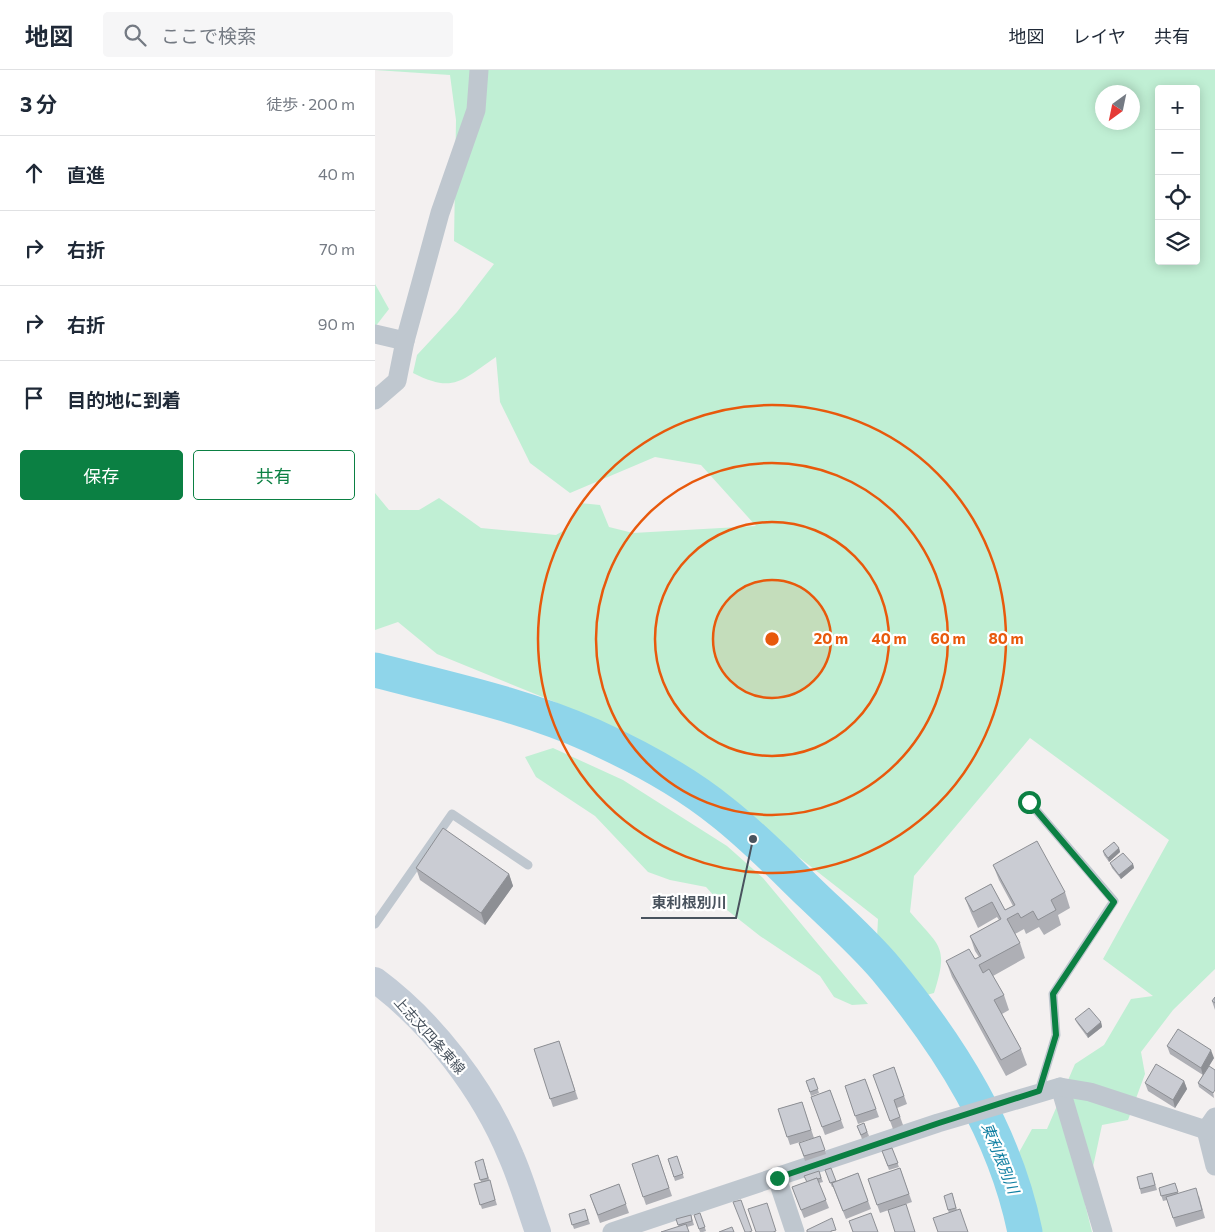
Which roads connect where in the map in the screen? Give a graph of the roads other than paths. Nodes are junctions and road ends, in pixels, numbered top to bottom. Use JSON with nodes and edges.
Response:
{"nodes":[{"id":1,"x":479,"y":70,"type":"edge"},
{"id":2,"x":375,"y":334,"type":"edge"},
{"id":3,"x":405,"y":341,"type":"junction"},
{"id":4,"x":375,"y":400,"type":"edge"},
{"id":5,"x":1029,"y":802,"type":"dead end"},
{"id":6,"x":528,"y":865,"type":"dead end"},
{"id":7,"x":375,"y":924,"type":"edge"},
{"id":8,"x":375,"y":980,"type":"edge"},
{"id":9,"x":1060,"y":1087,"type":"junction"},
{"id":10,"x":1039,"y":1091,"type":"junction"},
{"id":11,"x":1212,"y":1127,"type":"edge"},
{"id":12,"x":1215,"y":1166,"type":"edge"},
{"id":13,"x":777,"y":1178,"type":"junction"},
{"id":14,"x":538,"y":1232,"type":"edge"},
{"id":15,"x":612,"y":1232,"type":"edge"},
{"id":16,"x":795,"y":1232,"type":"edge"},
{"id":17,"x":1103,"y":1232,"type":"edge"}],
"edges":[{"from":1,"to":3,"type":"street"},
{"from":2,"to":3,"type":"street"},
{"from":3,"to":4,"type":"street"},
{"from":5,"to":10,"type":"lane"},
{"from":6,"to":7,"type":"lane"},
{"from":8,"to":14,"type":"main road","name":"上志文四条東線"},
{"from":9,"to":10,"type":"street"},
{"from":9,"to":11,"type":"street"},
{"from":9,"to":17,"type":"street"},
{"from":10,"to":13,"type":"street"},
{"from":11,"to":12,"type":"street"},
{"from":13,"to":15,"type":"street"},
{"from":13,"to":16,"type":"street"}]}
